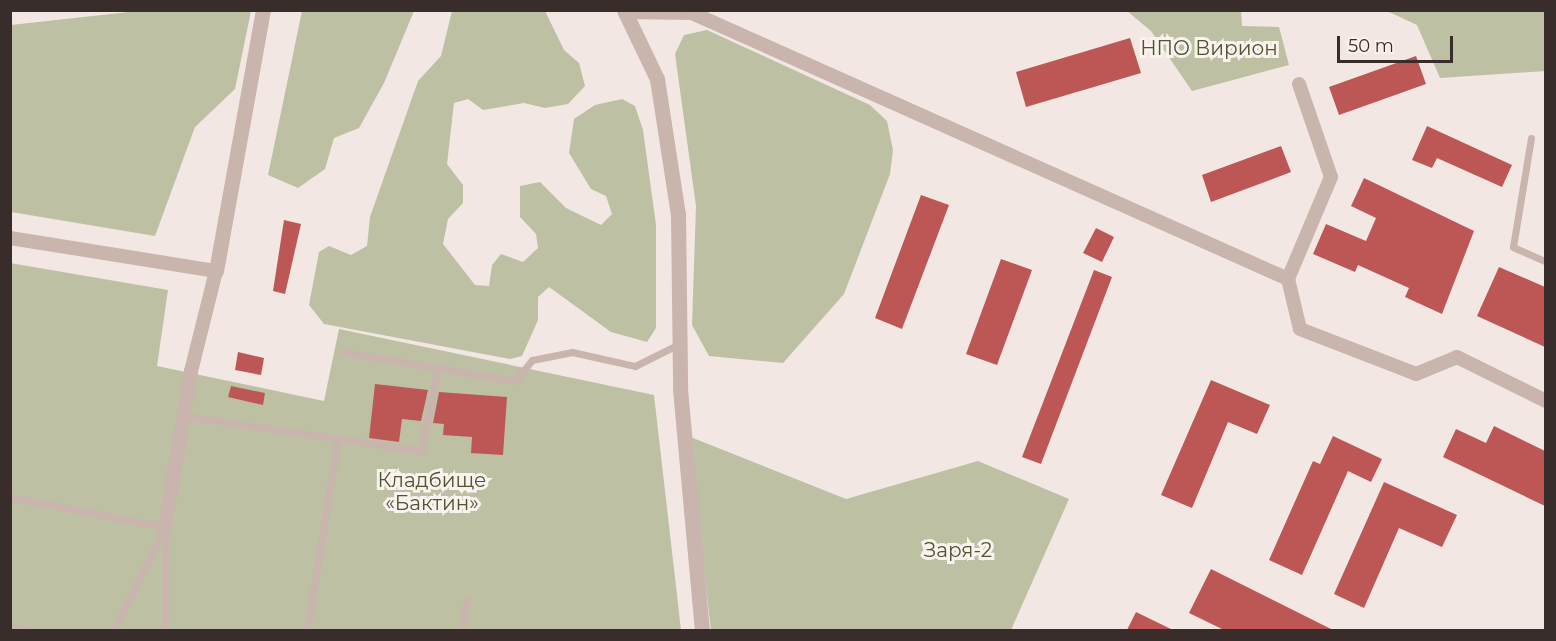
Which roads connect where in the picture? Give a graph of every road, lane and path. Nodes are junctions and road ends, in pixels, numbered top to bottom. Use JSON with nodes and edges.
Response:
{"nodes":[{"id":1,"x":263,"y":10,"type":"edge"},
{"id":2,"x":625,"y":11,"type":"edge"},
{"id":3,"x":1299,"y":84,"type":"dead end"},
{"id":4,"x":1531,"y":138,"type":"dead end"},
{"id":5,"x":10,"y":238,"type":"edge"},
{"id":6,"x":1545,"y":262,"type":"edge"},
{"id":7,"x":216,"y":271,"type":"junction"},
{"id":8,"x":1288,"y":279,"type":"junction"},
{"id":9,"x":680,"y":344,"type":"junction"},
{"id":10,"x":344,"y":352,"type":"dead end"},
{"id":11,"x":438,"y":368,"type":"junction"},
{"id":12,"x":1545,"y":401,"type":"edge"},
{"id":13,"x":184,"y":416,"type":"junction"},
{"id":14,"x":338,"y":436,"type":"junction"},
{"id":15,"x":10,"y":497,"type":"edge"},
{"id":16,"x":165,"y":527,"type":"junction"},
{"id":17,"x":467,"y":599,"type":"dead end"},
{"id":18,"x":10,"y":628,"type":"edge"},
{"id":19,"x":30,"y":630,"type":"edge"},
{"id":20,"x":114,"y":630,"type":"edge"},
{"id":21,"x":165,"y":630,"type":"edge"},
{"id":22,"x":306,"y":630,"type":"edge"},
{"id":23,"x":462,"y":630,"type":"edge"},
{"id":24,"x":702,"y":630,"type":"edge"}],
"edges":[{"from":1,"to":7,"type":"street"},
{"from":2,"to":8,"type":"street"},
{"from":2,"to":9,"type":"street"},
{"from":3,"to":8,"type":"street"},
{"from":4,"to":6,"type":"lane"},
{"from":5,"to":7,"type":"street"},
{"from":7,"to":13,"type":"street"},
{"from":8,"to":12,"type":"street"},
{"from":9,"to":11,"type":"lane"},
{"from":9,"to":24,"type":"street"},
{"from":10,"to":11,"type":"lane"},
{"from":11,"to":14,"type":"lane"},
{"from":13,"to":14,"type":"lane"},
{"from":13,"to":16,"type":"street"},
{"from":14,"to":22,"type":"lane"},
{"from":15,"to":16,"type":"lane"},
{"from":16,"to":20,"type":"lane"},
{"from":16,"to":21,"type":"lane"},
{"from":17,"to":23,"type":"lane"},
{"from":18,"to":19,"type":"lane"}]}
